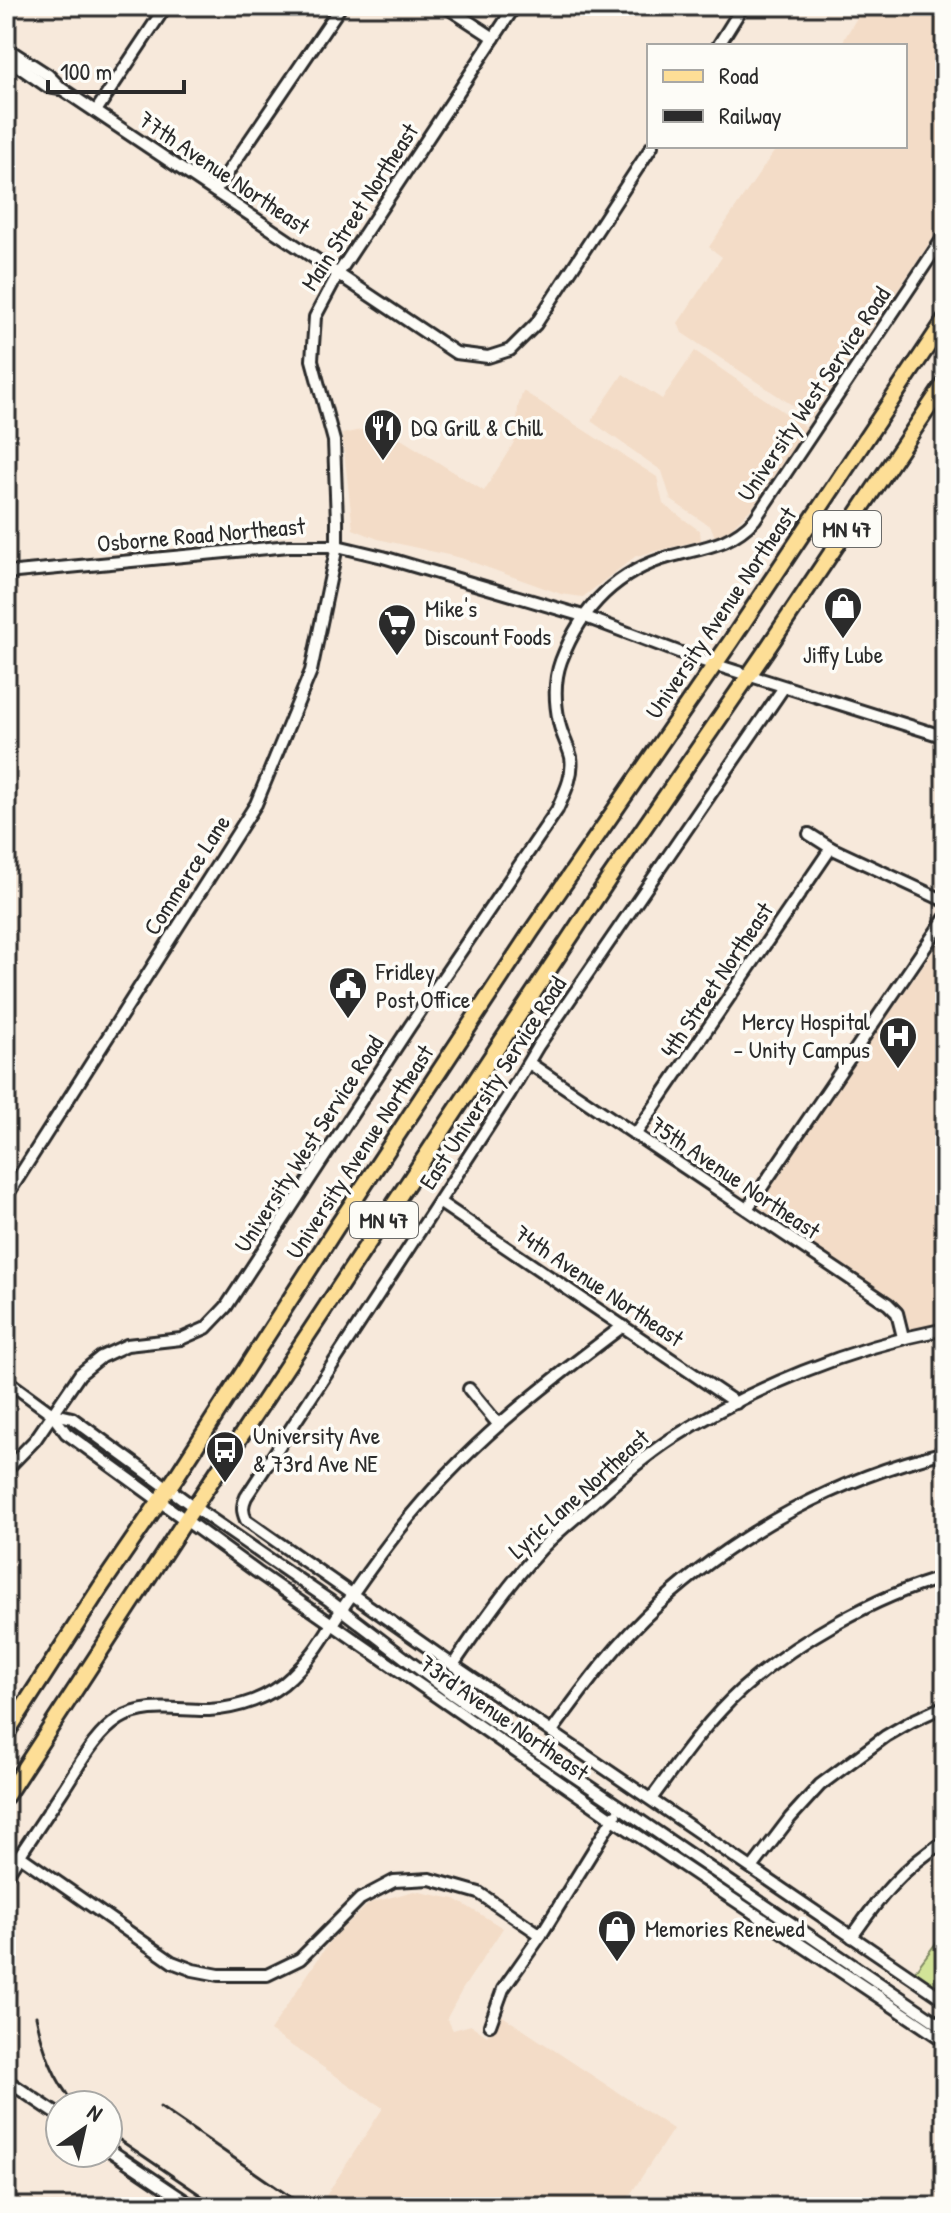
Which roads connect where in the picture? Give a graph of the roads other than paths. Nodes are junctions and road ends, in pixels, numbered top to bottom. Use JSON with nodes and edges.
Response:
{"nodes":[{"id":1,"x":166,"y":6,"type":"edge"},
{"id":2,"x":341,"y":6,"type":"edge"},
{"id":3,"x":445,"y":6,"type":"edge"},
{"id":4,"x":515,"y":6,"type":"edge"},
{"id":5,"x":743,"y":6,"type":"edge"},
{"id":6,"x":494,"y":38,"type":"junction"},
{"id":7,"x":719,"y":44,"type":"edge"},
{"id":8,"x":6,"y":48,"type":"edge"},
{"id":9,"x":6,"y":58,"type":"edge"},
{"id":10,"x":62,"y":89,"type":"junction"},
{"id":11,"x":96,"y":111,"type":"junction"},
{"id":12,"x":651,"y":148,"type":"edge"},
{"id":13,"x":215,"y":191,"type":"junction"},
{"id":14,"x":945,"y":235,"type":"edge"},
{"id":15,"x":338,"y":274,"type":"junction"},
{"id":16,"x":945,"y":320,"type":"edge"},
{"id":17,"x":945,"y":383,"type":"edge"},
{"id":18,"x":337,"y":546,"type":"junction"},
{"id":19,"x":6,"y":573,"type":"edge"},
{"id":20,"x":583,"y":616,"type":"junction"},
{"id":21,"x":714,"y":664,"type":"junction"},
{"id":22,"x":749,"y":675,"type":"junction"},
{"id":23,"x":784,"y":687,"type":"junction"},
{"id":24,"x":945,"y":737,"type":"edge"},
{"id":25,"x":809,"y":834,"type":"dead end"},
{"id":26,"x":831,"y":848,"type":"junction"},
{"id":27,"x":945,"y":901,"type":"edge"},
{"id":28,"x":945,"y":918,"type":"edge"},
{"id":29,"x":529,"y":1063,"type":"junction"},
{"id":30,"x":635,"y":1135,"type":"junction"},
{"id":31,"x":6,"y":1197,"type":"edge"},
{"id":32,"x":439,"y":1202,"type":"junction"},
{"id":33,"x":747,"y":1209,"type":"junction"},
{"id":34,"x":623,"y":1326,"type":"junction"},
{"id":35,"x":945,"y":1329,"type":"edge"},
{"id":36,"x":903,"y":1337,"type":"junction"},
{"id":37,"x":6,"y":1380,"type":"edge"},
{"id":38,"x":469,"y":1389,"type":"dead end"},
{"id":39,"x":736,"y":1403,"type":"junction"},
{"id":40,"x":51,"y":1413,"type":"junction"},
{"id":41,"x":498,"y":1424,"type":"junction"},
{"id":42,"x":945,"y":1452,"type":"edge"},
{"id":43,"x":6,"y":1470,"type":"edge"},
{"id":44,"x":164,"y":1494,"type":"junction"},
{"id":45,"x":242,"y":1506,"type":"joint"},
{"id":46,"x":190,"y":1514,"type":"junction"},
{"id":47,"x":945,"y":1577,"type":"edge"},
{"id":48,"x":353,"y":1594,"type":"junction"},
{"id":49,"x":342,"y":1610,"type":"junction"},
{"id":50,"x":332,"y":1624,"type":"junction"},
{"id":51,"x":453,"y":1665,"type":"junction"},
{"id":52,"x":945,"y":1706,"type":"edge"},
{"id":53,"x":552,"y":1731,"type":"junction"},
{"id":54,"x":6,"y":1734,"type":"edge"},
{"id":55,"x":6,"y":1796,"type":"edge"},
{"id":56,"x":651,"y":1799,"type":"junction"},
{"id":57,"x":621,"y":1807,"type":"junction"},
{"id":58,"x":613,"y":1819,"type":"junction"},
{"id":59,"x":945,"y":1841,"type":"edge"},
{"id":60,"x":20,"y":1856,"type":"junction"},
{"id":61,"x":752,"y":1868,"type":"junction"},
{"id":62,"x":6,"y":1876,"type":"edge"},
{"id":63,"x":541,"y":1935,"type":"junction"},
{"id":64,"x":852,"y":1937,"type":"junction"},
{"id":65,"x":945,"y":2000,"type":"edge"},
{"id":66,"x":490,"y":2025,"type":"dead end"},
{"id":67,"x":945,"y":2028,"type":"edge"},
{"id":68,"x":945,"y":2041,"type":"edge"},
{"id":69,"x":6,"y":2080,"type":"edge"},
{"id":70,"x":44,"y":2105,"type":"edge"},
{"id":71,"x":124,"y":2160,"type":"edge"},
{"id":72,"x":194,"y":2207,"type":"edge"}],
"edges":[{"from":1,"to":11,"type":"street"},
{"from":2,"to":13,"type":"street"},
{"from":3,"to":6,"type":"street"},
{"from":4,"to":6,"type":"street","name":"Main Street Northeast"},
{"from":5,"to":7,"type":"street"},
{"from":6,"to":15,"type":"street","name":"Main Street Northeast"},
{"from":8,"to":10,"type":"street","name":"77th Avenue Northeast"},
{"from":9,"to":10,"type":"street","name":"77th Avenue Northeast"},
{"from":10,"to":11,"type":"street","name":"77th Avenue Northeast"},
{"from":11,"to":13,"type":"street","name":"77th Avenue Northeast"},
{"from":12,"to":15,"type":"street","name":"77th Avenue Northeast"},
{"from":13,"to":15,"type":"street","name":"77th Avenue Northeast"},
{"from":14,"to":20,"type":"street","name":"University West Service Road"},
{"from":15,"to":18,"type":"street","name":"Main Street Northeast"},
{"from":16,"to":21,"type":"main road","name":"University Avenue Northeast","number":"MN 47"},
{"from":17,"to":22,"type":"main road","number":"MN 47"},
{"from":18,"to":19,"type":"street","name":"Osborne Road Northeast"},
{"from":18,"to":20,"type":"street","name":"Osborne Road Northeast"},
{"from":18,"to":31,"type":"street","name":"Commerce Lane"},
{"from":20,"to":21,"type":"street","name":"Osborne Road Northeast"},
{"from":20,"to":40,"type":"street","name":"University West Service Road"},
{"from":21,"to":22,"type":"street","name":"Osborne Road Northeast"},
{"from":21,"to":44,"type":"main road","name":"University Avenue Northeast","number":"MN 47"},
{"from":22,"to":23,"type":"street","name":"Osborne Road Northeast"},
{"from":22,"to":46,"type":"main road","number":"MN 47"},
{"from":23,"to":24,"type":"street","name":"Osborne Road Northeast"},
{"from":23,"to":29,"type":"street","name":"East University Service Road"},
{"from":25,"to":26,"type":"street"},
{"from":26,"to":27,"type":"street"},
{"from":26,"to":30,"type":"street","name":"4th Street Northeast"},
{"from":28,"to":33,"type":"street"},
{"from":29,"to":30,"type":"street","name":"75th Avenue Northeast"},
{"from":29,"to":32,"type":"street","name":"East University Service Road"},
{"from":30,"to":33,"type":"street","name":"75th Avenue Northeast"},
{"from":32,"to":34,"type":"street","name":"74th Avenue Northeast"},
{"from":32,"to":45,"type":"street","name":"East University Service Road"},
{"from":33,"to":36,"type":"street","name":"75th Avenue Northeast"},
{"from":34,"to":39,"type":"street","name":"74th Avenue Northeast"},
{"from":34,"to":41,"type":"street"},
{"from":35,"to":36,"type":"street","name":"Lyric Lane Northeast"},
{"from":36,"to":39,"type":"street","name":"Lyric Lane Northeast"},
{"from":37,"to":40,"type":"street","name":"73rd Avenue Northeast"},
{"from":38,"to":41,"type":"street"},
{"from":39,"to":51,"type":"street","name":"Lyric Lane Northeast"},
{"from":40,"to":43,"type":"street","name":"University West Service Road"},
{"from":40,"to":44,"type":"street","name":"73rd Avenue Northeast"},
{"from":41,"to":48,"type":"street"},
{"from":42,"to":53,"type":"street"},
{"from":44,"to":46,"type":"street","name":"73rd Avenue Northeast"},
{"from":44,"to":54,"type":"main road","name":"University Avenue Northeast","number":"MN 47"},
{"from":45,"to":48,"type":"street","name":"73rd Avenue Northeast"},
{"from":46,"to":49,"type":"street","name":"73rd Avenue Northeast"},
{"from":46,"to":50,"type":"street","name":"73rd Avenue Northeast"},
{"from":46,"to":55,"type":"main road","number":"MN 47"},
{"from":47,"to":56,"type":"street"},
{"from":48,"to":49,"type":"street"},
{"from":48,"to":51,"type":"street","name":"73rd Avenue Northeast"},
{"from":49,"to":50,"type":"street"},
{"from":49,"to":57,"type":"street","name":"73rd Avenue Northeast"},
{"from":50,"to":58,"type":"street","name":"73rd Avenue Northeast"},
{"from":50,"to":60,"type":"street"},
{"from":51,"to":53,"type":"street","name":"73rd Avenue Northeast"},
{"from":52,"to":61,"type":"street"},
{"from":53,"to":56,"type":"street","name":"73rd Avenue Northeast"},
{"from":56,"to":61,"type":"street","name":"73rd Avenue Northeast"},
{"from":57,"to":58,"type":"street"},
{"from":57,"to":67,"type":"street","name":"73rd Avenue Northeast"},
{"from":58,"to":63,"type":"street"},
{"from":58,"to":68,"type":"street","name":"73rd Avenue Northeast"},
{"from":59,"to":64,"type":"street"},
{"from":60,"to":62,"type":"street"},
{"from":60,"to":63,"type":"street"},
{"from":61,"to":64,"type":"street","name":"73rd Avenue Northeast"},
{"from":63,"to":66,"type":"street"},
{"from":64,"to":65,"type":"street","name":"73rd Avenue Northeast"},
{"from":69,"to":70,"type":"street"},
{"from":71,"to":72,"type":"street"}]}
